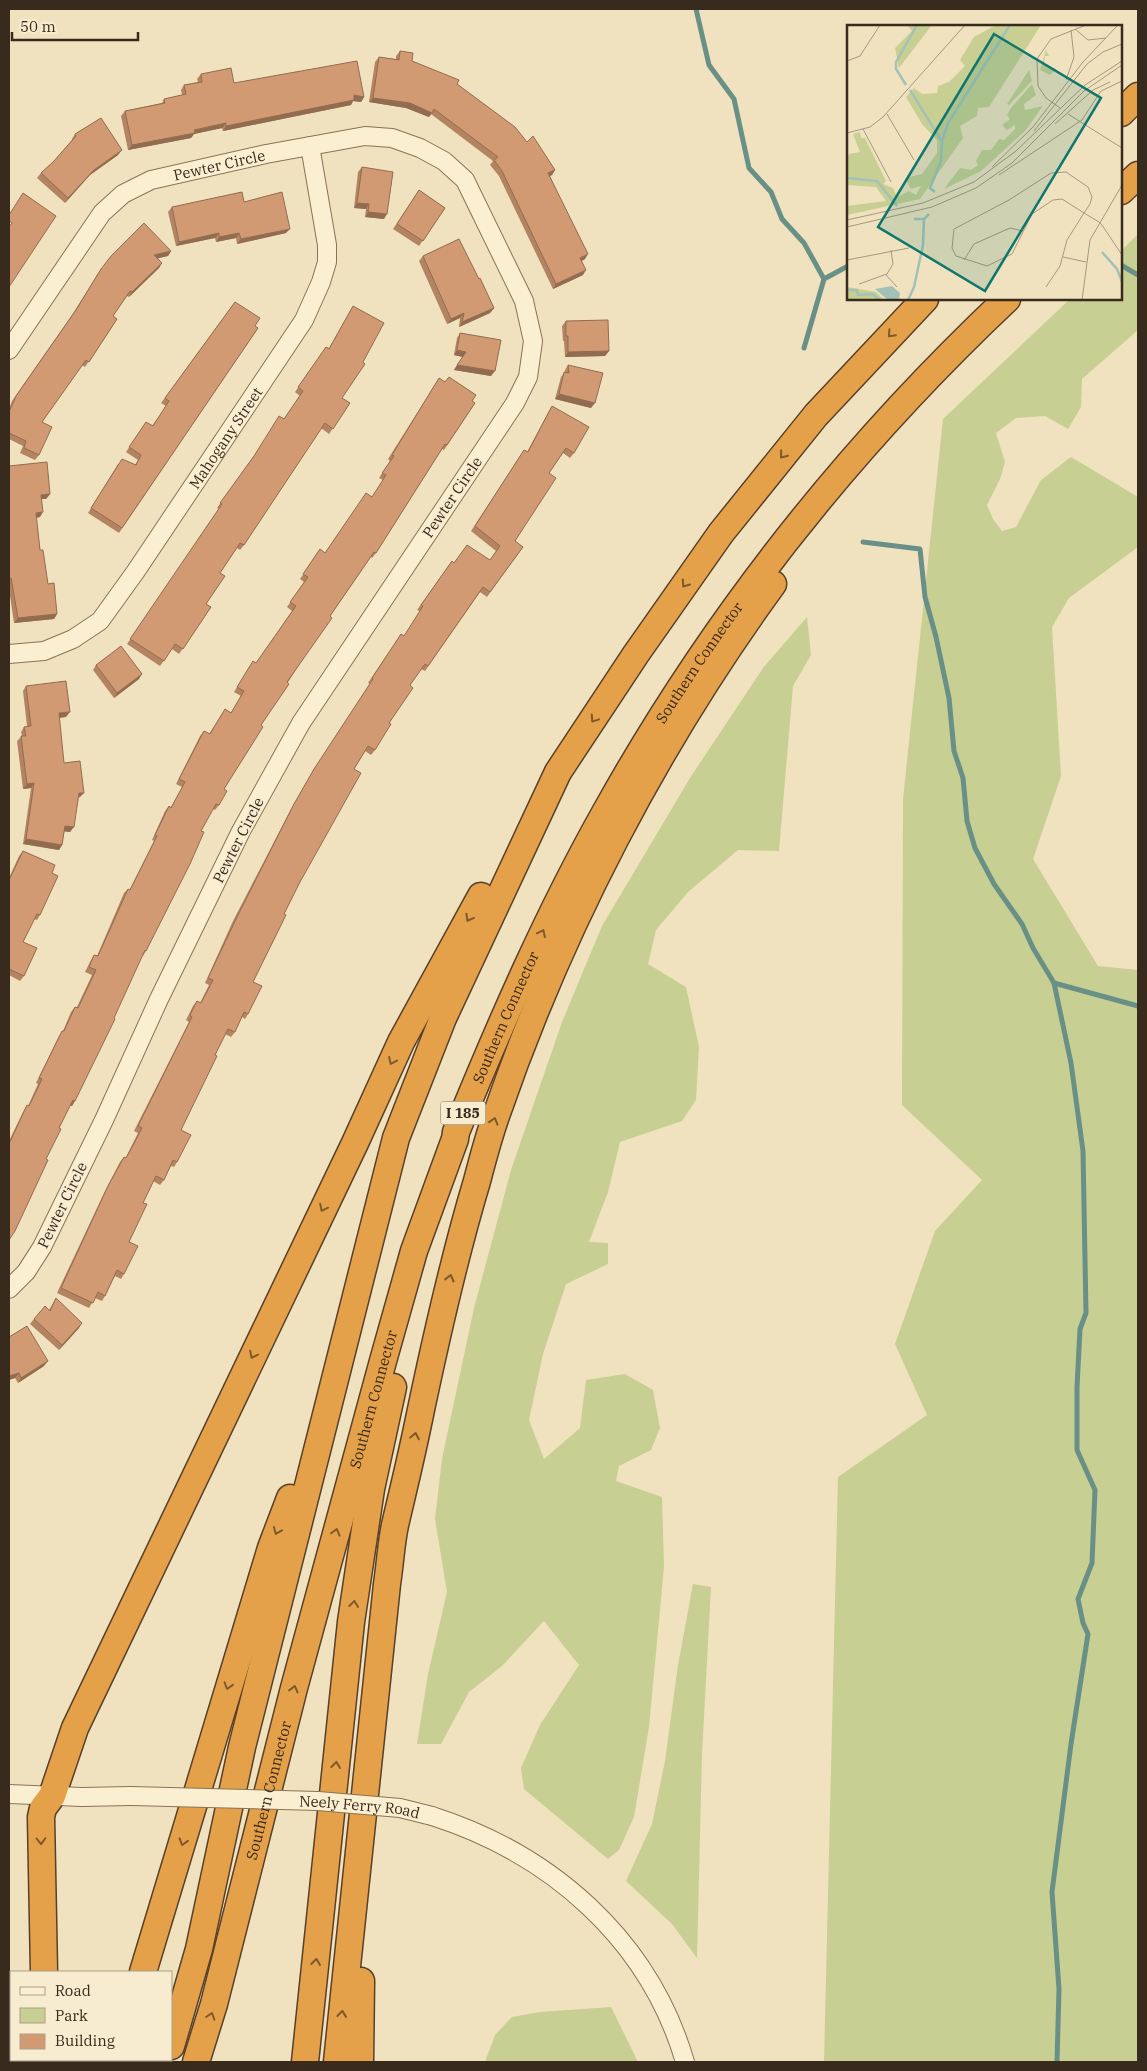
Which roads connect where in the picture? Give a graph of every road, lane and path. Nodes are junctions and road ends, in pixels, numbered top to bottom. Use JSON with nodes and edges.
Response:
{"nodes":[{"id":1,"x":1138,"y":96,"type":"edge"},
{"id":2,"x":1122,"y":111,"type":"edge"},
{"id":3,"x":310,"y":146,"type":"junction"},
{"id":4,"x":1138,"y":174,"type":"edge"},
{"id":5,"x":1122,"y":190,"type":"edge"},
{"id":6,"x":924,"y":300,"type":"edge"},
{"id":7,"x":998,"y":307,"type":"edge"},
{"id":8,"x":9,"y":350,"type":"edge"},
{"id":9,"x":9,"y":654,"type":"edge"},
{"id":10,"x":558,"y":772,"type":"junction"},
{"id":11,"x":447,"y":1161,"type":"junction"},
{"id":12,"x":9,"y":1289,"type":"edge"},
{"id":13,"x":328,"y":1405,"type":"junction"},
{"id":14,"x":408,"y":1471,"type":"junction"},
{"id":15,"x":9,"y":1794,"type":"edge"},
{"id":16,"x":52,"y":1796,"type":"junction"},
{"id":17,"x":44,"y":1971,"type":"edge"},
{"id":18,"x":144,"y":1971,"type":"edge"},
{"id":19,"x":172,"y":2043,"type":"edge"},
{"id":20,"x":196,"y":2062,"type":"edge"},
{"id":21,"x":305,"y":2062,"type":"edge"},
{"id":22,"x":337,"y":2062,"type":"edge"},
{"id":23,"x":360,"y":2062,"type":"edge"},
{"id":24,"x":685,"y":2062,"type":"edge"}],
"edges":[{"from":1,"to":2,"type":"highway"},
{"from":3,"to":8,"type":"street","name":"Pewter Circle"},
{"from":3,"to":9,"type":"street","name":"Mahogany Street"},
{"from":3,"to":12,"type":"street","name":"Pewter Circle"},
{"from":4,"to":5,"type":"highway"},
{"from":6,"to":10,"type":"highway","one_way":true},
{"from":11,"to":7,"type":"highway","name":"Southern Connector","number":"I 185","one_way":true},
{"from":14,"to":7,"type":"highway","one_way":true},
{"from":10,"to":13,"type":"highway"},
{"from":10,"to":16,"type":"highway","one_way":true},
{"from":20,"to":11,"type":"highway","name":"Southern Connector","number":"I 185","one_way":true},
{"from":21,"to":11,"type":"highway","one_way":true},
{"from":13,"to":18,"type":"highway","one_way":true},
{"from":13,"to":19,"type":"highway"},
{"from":22,"to":14,"type":"highway","one_way":true},
{"from":14,"to":23,"type":"highway"},
{"from":15,"to":16,"type":"street","name":"Neely Ferry Road"},
{"from":16,"to":17,"type":"highway","one_way":true},
{"from":16,"to":24,"type":"street","name":"Neely Ferry Road","bridge":true}]}
